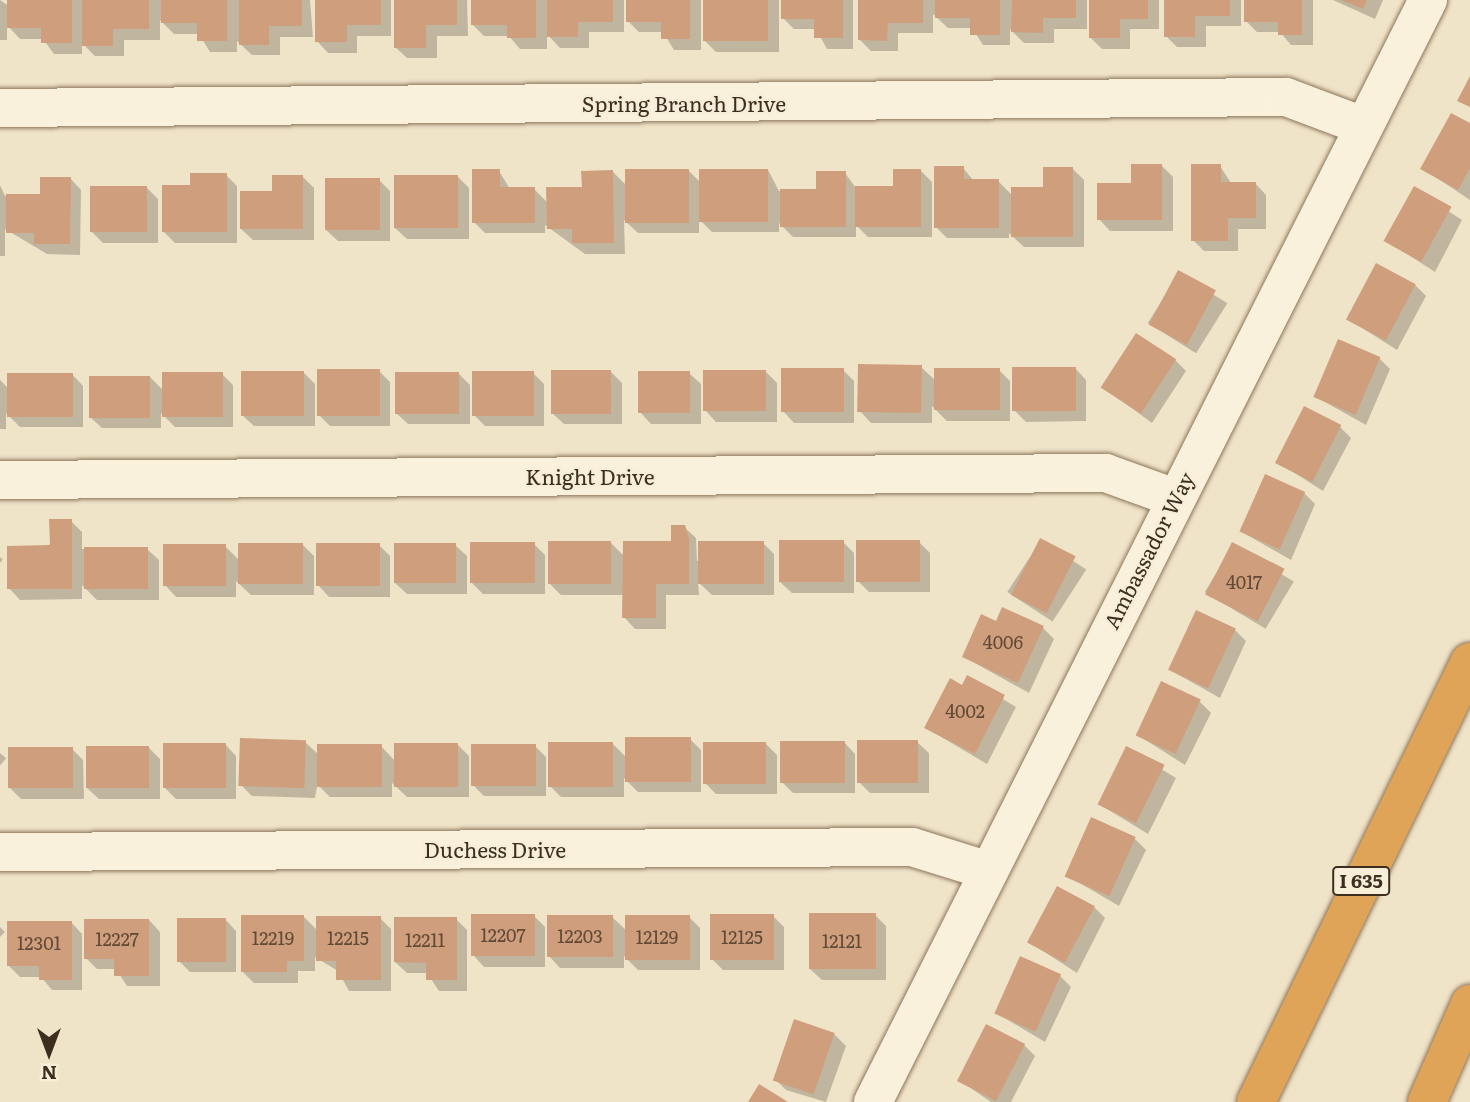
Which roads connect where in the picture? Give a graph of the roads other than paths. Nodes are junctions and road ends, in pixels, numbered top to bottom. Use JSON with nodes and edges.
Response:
{"nodes":[{"id":1,"x":1428,"y":0,"type":"edge"},
{"id":2,"x":0,"y":108,"type":"edge"},
{"id":3,"x":1363,"y":126,"type":"junction"},
{"id":4,"x":0,"y":480,"type":"edge"},
{"id":5,"x":1174,"y":498,"type":"junction"},
{"id":6,"x":1470,"y":662,"type":"edge"},
{"id":7,"x":0,"y":852,"type":"edge"},
{"id":8,"x":986,"y":870,"type":"junction"},
{"id":9,"x":1470,"y":1004,"type":"edge"},
{"id":10,"x":1470,"y":1015,"type":"edge"},
{"id":11,"x":873,"y":1102,"type":"edge"},
{"id":12,"x":1256,"y":1102,"type":"edge"},
{"id":13,"x":1427,"y":1102,"type":"edge"},
{"id":14,"x":1440,"y":1102,"type":"edge"}],
"edges":[{"from":1,"to":3,"type":"street","name":"Ambassador Way"},
{"from":2,"to":3,"type":"street","name":"Spring Branch Drive"},
{"from":3,"to":5,"type":"street","name":"Ambassador Way"},
{"from":4,"to":5,"type":"street","name":"Knight Drive"},
{"from":5,"to":8,"type":"street","name":"Ambassador Way"},
{"from":6,"to":12,"type":"highway","number":"I 635"},
{"from":7,"to":8,"type":"street","name":"Duchess Drive"},
{"from":8,"to":11,"type":"street","name":"Ambassador Way"},
{"from":9,"to":13,"type":"highway"},
{"from":10,"to":14,"type":"highway"}]}
